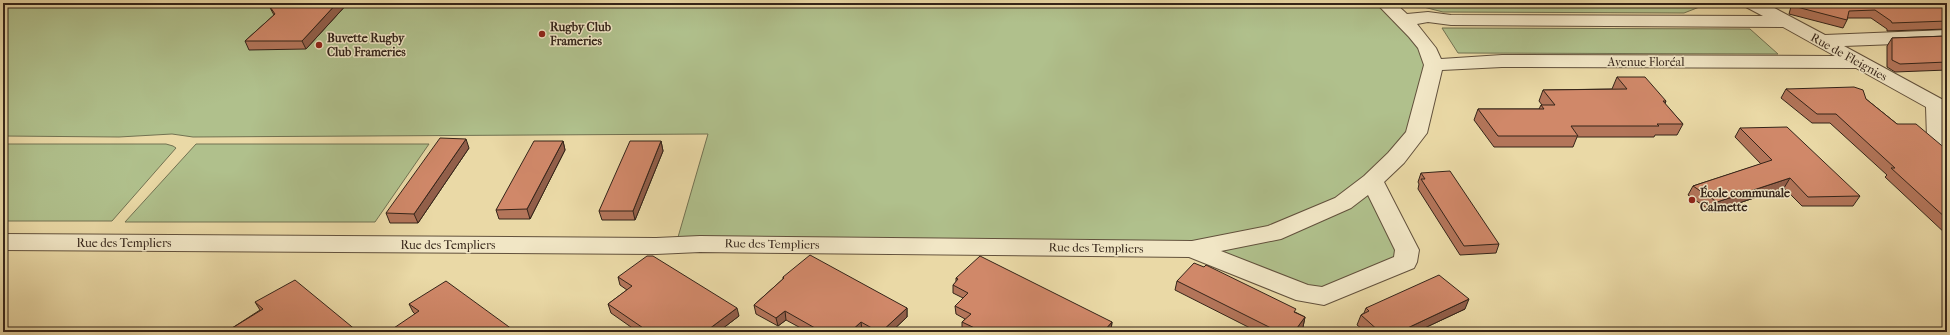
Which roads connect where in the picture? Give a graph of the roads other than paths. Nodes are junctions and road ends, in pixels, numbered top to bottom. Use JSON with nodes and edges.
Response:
{"nodes":[{"id":1,"x":1385,"y":3,"type":"edge"},
{"id":2,"x":1752,"y":3,"type":"edge"},
{"id":3,"x":1404,"y":20,"type":"junction"},
{"id":4,"x":1788,"y":22,"type":"junction"},
{"id":5,"x":1947,"y":36,"type":"edge"},
{"id":6,"x":1820,"y":41,"type":"junction"},
{"id":7,"x":1430,"y":56,"type":"junction"},
{"id":8,"x":1858,"y":62,"type":"junction"},
{"id":9,"x":1941,"y":107,"type":"edge"},
{"id":10,"x":1947,"y":146,"type":"edge"},
{"id":11,"x":1372,"y":181,"type":"junction"},
{"id":12,"x":3,"y":242,"type":"edge"},
{"id":13,"x":1192,"y":249,"type":"junction"}],
"edges":[{"from":1,"to":3,"type":"street"},
{"from":2,"to":4,"type":"street","name":"Rue de Fleignies"},
{"from":3,"to":4,"type":"street"},
{"from":3,"to":7,"type":"street"},
{"from":4,"to":6,"type":"street","name":"Rue de Fleignies"},
{"from":5,"to":6,"type":"street"},
{"from":6,"to":8,"type":"street","name":"Rue de Fleignies"},
{"from":7,"to":8,"type":"street","name":"Avenue Floréal"},
{"from":7,"to":11,"type":"street","name":"Rue des Templiers"},
{"from":8,"to":9,"type":"street","name":"Rue de Fleignies"},
{"from":9,"to":10,"type":"street"},
{"from":11,"to":13,"type":"street","name":"Rue des Templiers"},
{"from":11,"to":13,"type":"street"},
{"from":12,"to":13,"type":"street","name":"Rue des Templiers"}]}
